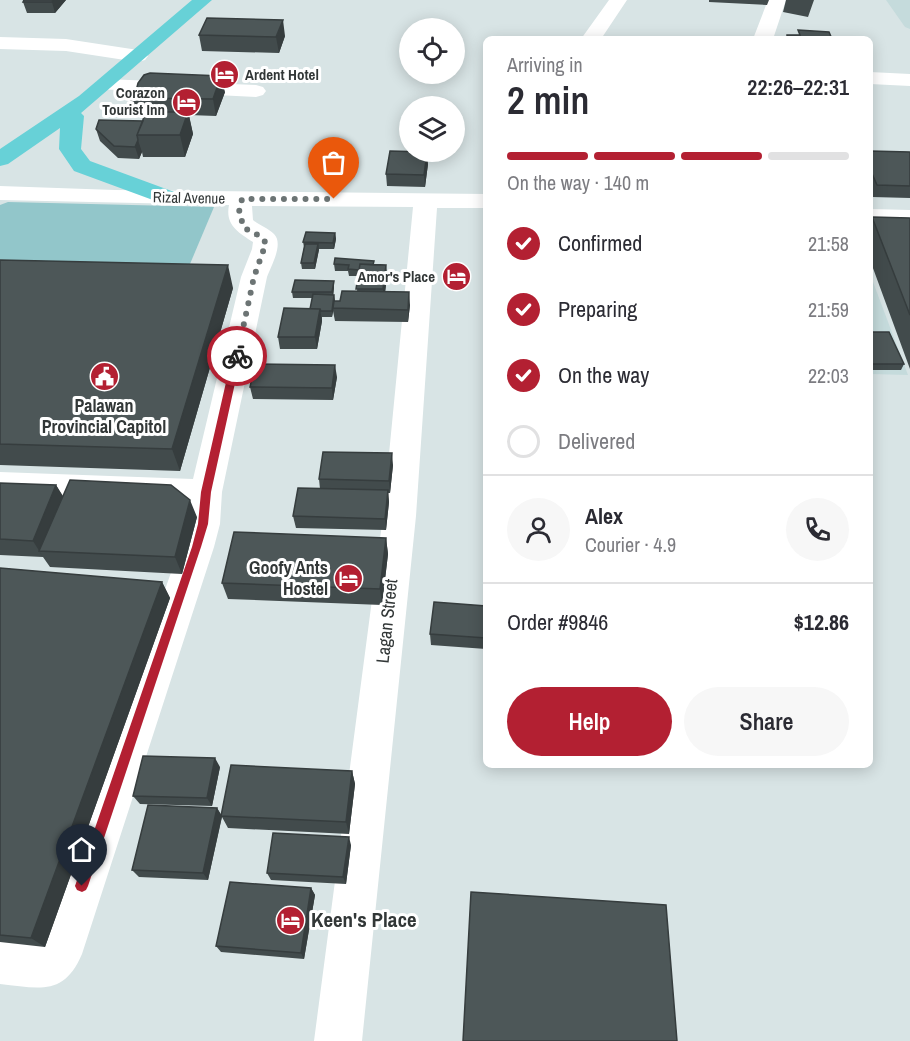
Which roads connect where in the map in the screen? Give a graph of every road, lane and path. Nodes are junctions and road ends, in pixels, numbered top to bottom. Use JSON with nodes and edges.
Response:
{"nodes":[{"id":1,"x":203,"y":0,"type":"edge"},
{"id":2,"x":618,"y":0,"type":"edge"},
{"id":3,"x":777,"y":0,"type":"edge"},
{"id":4,"x":593,"y":36,"type":"edge"},
{"id":5,"x":764,"y":36,"type":"edge"},
{"id":6,"x":0,"y":43,"type":"edge"},
{"id":7,"x":138,"y":56,"type":"junction"},
{"id":8,"x":873,"y":78,"type":"edge"},
{"id":9,"x":910,"y":80,"type":"edge"},
{"id":10,"x":104,"y":85,"type":"junction"},
{"id":11,"x":256,"y":91,"type":"dead end"},
{"id":12,"x":80,"y":108,"type":"junction"},
{"id":13,"x":48,"y":126,"type":"junction"},
{"id":14,"x":0,"y":147,"type":"edge"},
{"id":15,"x":0,"y":159,"type":"edge"},
{"id":16,"x":0,"y":183,"type":"edge"},
{"id":17,"x":0,"y":193,"type":"edge"},
{"id":18,"x":169,"y":198,"type":"junction"},
{"id":19,"x":242,"y":199,"type":"junction"},
{"id":20,"x":426,"y":199,"type":"junction"},
{"id":21,"x":483,"y":201,"type":"edge"},
{"id":22,"x":873,"y":216,"type":"edge"},
{"id":23,"x":910,"y":217,"type":"edge"},
{"id":24,"x":0,"y":484,"type":"edge"},
{"id":25,"x":206,"y":492,"type":"junction"},
{"id":26,"x":0,"y":961,"type":"edge"},
{"id":27,"x":338,"y":1041,"type":"edge"}],
"edges":[{"from":1,"to":7,"type":"main road"},
{"from":2,"to":4,"type":"street"},
{"from":3,"to":5,"type":"street"},
{"from":6,"to":7,"type":"street"},
{"from":7,"to":10,"type":"main road"},
{"from":8,"to":9,"type":"street"},
{"from":10,"to":11,"type":"street"},
{"from":10,"to":12,"type":"main road"},
{"from":12,"to":13,"type":"main road"},
{"from":12,"to":16,"type":"main road"},
{"from":12,"to":18,"type":"main road"},
{"from":13,"to":14,"type":"main road"},
{"from":13,"to":15,"type":"main road"},
{"from":17,"to":18,"type":"street","name":"Rizal Avenue"},
{"from":18,"to":19,"type":"street","name":"Rizal Avenue"},
{"from":19,"to":20,"type":"street","name":"Rizal Avenue"},
{"from":19,"to":25,"type":"street"},
{"from":20,"to":21,"type":"street","name":"Rizal Avenue"},
{"from":20,"to":27,"type":"street","name":"Lagan Street"},
{"from":22,"to":23,"type":"street"},
{"from":24,"to":25,"type":"street"},
{"from":25,"to":26,"type":"street"}]}
